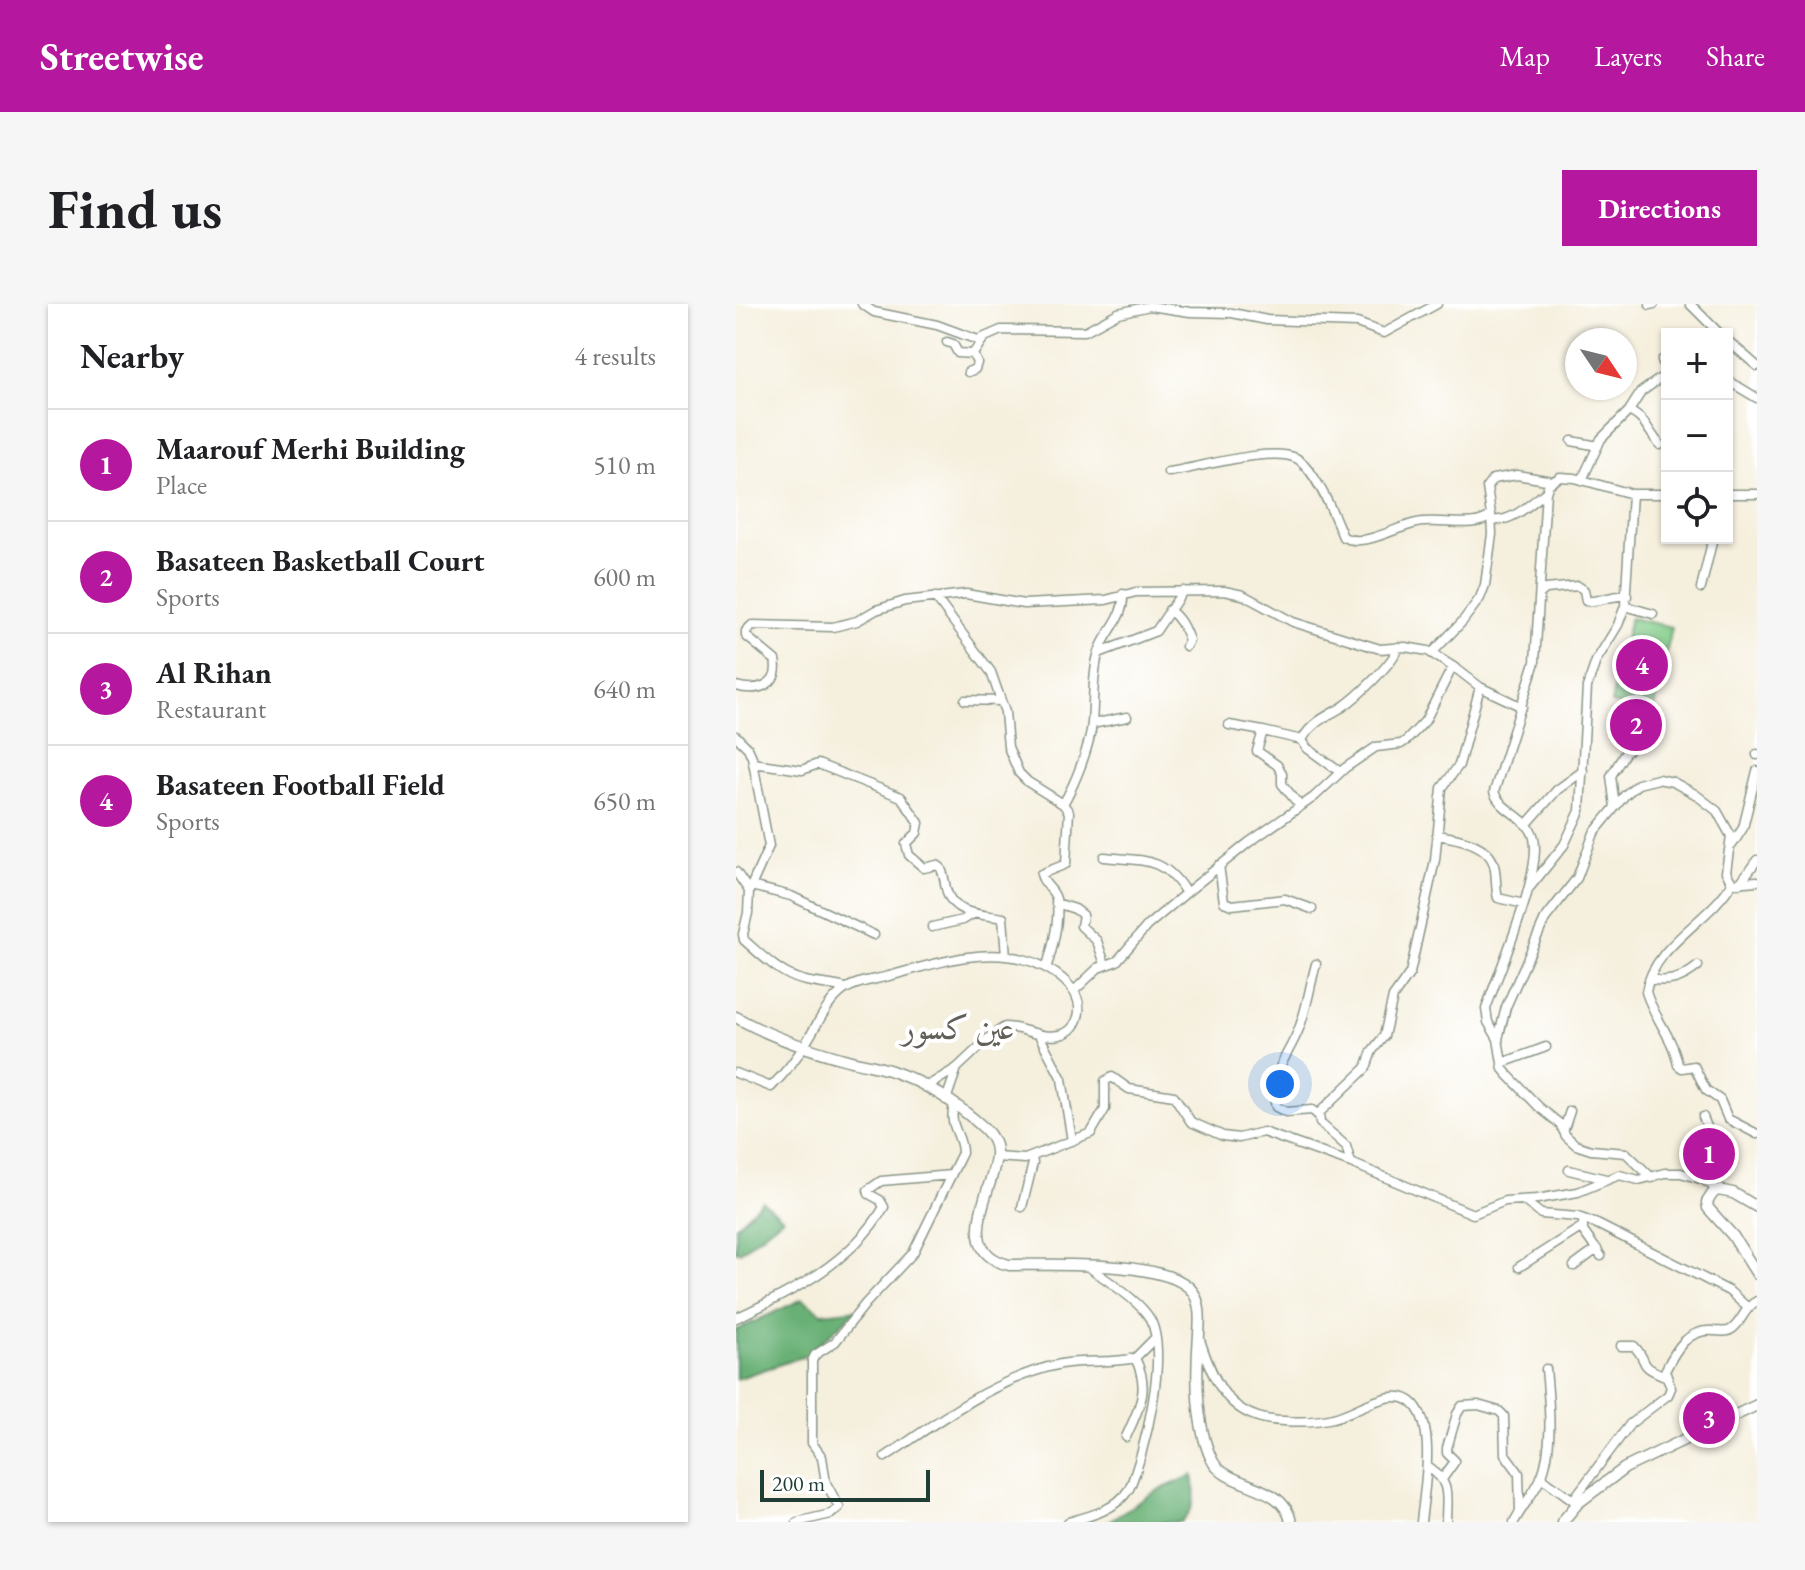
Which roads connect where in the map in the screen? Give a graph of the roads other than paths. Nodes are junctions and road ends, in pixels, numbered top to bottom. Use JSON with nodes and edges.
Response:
{"nodes":[{"id":1,"x":862,"y":304,"type":"edge"},
{"id":2,"x":1437,"y":304,"type":"edge"},
{"id":3,"x":1690,"y":304,"type":"edge"},
{"id":4,"x":1714,"y":328,"type":"edge"},
{"id":5,"x":986,"y":336,"type":"junction"},
{"id":6,"x":947,"y":342,"type":"dead end"},
{"id":7,"x":1733,"y":345,"type":"edge"},
{"id":8,"x":973,"y":354,"type":"junction"},
{"id":9,"x":1757,"y":366,"type":"edge"},
{"id":10,"x":968,"y":372,"type":"dead end"},
{"id":11,"x":1661,"y":378,"type":"edge"},
{"id":12,"x":1733,"y":384,"type":"edge"},
{"id":13,"x":1757,"y":398,"type":"edge"},
{"id":14,"x":1629,"y":411,"type":"junction"},
{"id":15,"x":1572,"y":441,"type":"dead end"},
{"id":16,"x":1660,"y":445,"type":"dead end"},
{"id":17,"x":1598,"y":446,"type":"junction"},
{"id":18,"x":1168,"y":472,"type":"dead end"},
{"id":19,"x":1582,"y":480,"type":"junction"},
{"id":20,"x":1552,"y":481,"type":"junction"},
{"id":21,"x":1546,"y":492,"type":"junction"},
{"id":22,"x":1632,"y":494,"type":"junction"},
{"id":23,"x":1661,"y":494,"type":"edge"},
{"id":24,"x":1733,"y":494,"type":"edge"},
{"id":25,"x":1757,"y":494,"type":"edge"},
{"id":26,"x":1491,"y":518,"type":"junction"},
{"id":27,"x":1712,"y":544,"type":"edge"},
{"id":28,"x":1701,"y":588,"type":"dead end"},
{"id":29,"x":1183,"y":591,"type":"junction"},
{"id":30,"x":1541,"y":593,"type":"junction"},
{"id":31,"x":1123,"y":594,"type":"junction"},
{"id":32,"x":935,"y":597,"type":"junction"},
{"id":33,"x":1626,"y":601,"type":"junction"},
{"id":34,"x":1169,"y":610,"type":"junction"},
{"id":35,"x":1653,"y":614,"type":"dead end"},
{"id":36,"x":1186,"y":646,"type":"dead end"},
{"id":37,"x":1398,"y":647,"type":"junction"},
{"id":38,"x":1099,"y":653,"type":"junction"},
{"id":39,"x":1432,"y":653,"type":"junction"},
{"id":40,"x":1455,"y":668,"type":"junction"},
{"id":41,"x":736,"y":686,"type":"edge"},
{"id":42,"x":1480,"y":687,"type":"junction"},
{"id":43,"x":965,"y":700,"type":"dead end"},
{"id":44,"x":1001,"y":701,"type":"junction"},
{"id":45,"x":1522,"y":707,"type":"junction"},
{"id":46,"x":1127,"y":717,"type":"dead end"},
{"id":47,"x":1092,"y":724,"type":"junction"},
{"id":48,"x":1229,"y":725,"type":"dead end"},
{"id":49,"x":1263,"y":731,"type":"junction"},
{"id":50,"x":736,"y":736,"type":"edge"},
{"id":51,"x":1302,"y":740,"type":"junction"},
{"id":52,"x":1628,"y":751,"type":"dead end"},
{"id":53,"x":753,"y":763,"type":"junction"},
{"id":54,"x":1583,"y":771,"type":"junction"},
{"id":55,"x":1757,"y":771,"type":"edge"},
{"id":56,"x":1340,"y":772,"type":"junction"},
{"id":57,"x":1063,"y":804,"type":"junction"},
{"id":58,"x":1300,"y":806,"type":"junction"},
{"id":59,"x":1615,"y":807,"type":"junction"},
{"id":60,"x":1526,"y":825,"type":"junction"},
{"id":61,"x":1437,"y":835,"type":"junction"},
{"id":62,"x":1731,"y":846,"type":"junction"},
{"id":63,"x":1104,"y":857,"type":"dead end"},
{"id":64,"x":1757,"y":860,"type":"edge"},
{"id":65,"x":1219,"y":865,"type":"junction"},
{"id":66,"x":736,"y":872,"type":"edge"},
{"id":67,"x":1757,"y":881,"type":"edge"},
{"id":68,"x":1735,"y":883,"type":"junction"},
{"id":69,"x":750,"y":888,"type":"junction"},
{"id":70,"x":1529,"y":889,"type":"junction"},
{"id":71,"x":1186,"y":893,"type":"junction"},
{"id":72,"x":1056,"y":903,"type":"junction"},
{"id":73,"x":1524,"y":904,"type":"junction"},
{"id":74,"x":1312,"y":909,"type":"dead end"},
{"id":75,"x":973,"y":914,"type":"junction"},
{"id":76,"x":932,"y":927,"type":"dead end"},
{"id":77,"x":739,"y":931,"type":"edge"},
{"id":78,"x":874,"y":935,"type":"dead end"},
{"id":79,"x":1006,"y":956,"type":"junction"},
{"id":80,"x":1105,"y":964,"type":"junction"},
{"id":81,"x":1316,"y":964,"type":"dead end"},
{"id":82,"x":1698,"y":966,"type":"dead end"},
{"id":83,"x":1046,"y":968,"type":"junction"},
{"id":84,"x":1650,"y":979,"type":"junction"},
{"id":85,"x":845,"y":988,"type":"junction"},
{"id":86,"x":1075,"y":990,"type":"junction"},
{"id":87,"x":736,"y":1017,"type":"edge"},
{"id":88,"x":1039,"y":1035,"type":"junction"},
{"id":89,"x":1498,"y":1039,"type":"junction"},
{"id":90,"x":804,"y":1046,"type":"junction"},
{"id":91,"x":1546,"y":1047,"type":"dead end"},
{"id":92,"x":1502,"y":1063,"type":"junction"},
{"id":93,"x":957,"y":1068,"type":"junction"},
{"id":94,"x":740,"y":1075,"type":"edge"},
{"id":95,"x":736,"y":1085,"type":"edge"},
{"id":96,"x":926,"y":1087,"type":"junction"},
{"id":97,"x":950,"y":1103,"type":"junction"},
{"id":98,"x":1570,"y":1111,"type":"dead end"},
{"id":99,"x":1319,"y":1116,"type":"junction"},
{"id":100,"x":1703,"y":1117,"type":"dead end"},
{"id":101,"x":1564,"y":1129,"type":"junction"},
{"id":102,"x":1757,"y":1134,"type":"edge"},
{"id":103,"x":1699,"y":1137,"type":"dead end"},
{"id":104,"x":1712,"y":1139,"type":"junction"},
{"id":105,"x":1072,"y":1141,"type":"junction"},
{"id":106,"x":996,"y":1157,"type":"junction"},
{"id":107,"x":1032,"y":1157,"type":"junction"},
{"id":108,"x":1351,"y":1163,"type":"junction"},
{"id":109,"x":1569,"y":1170,"type":"dead end"},
{"id":110,"x":951,"y":1175,"type":"junction"},
{"id":111,"x":1652,"y":1178,"type":"junction"},
{"id":112,"x":1606,"y":1179,"type":"junction"},
{"id":113,"x":1708,"y":1182,"type":"junction"},
{"id":114,"x":1718,"y":1190,"type":"junction"},
{"id":115,"x":1523,"y":1200,"type":"junction"},
{"id":116,"x":1022,"y":1207,"type":"dead end"},
{"id":117,"x":1757,"y":1207,"type":"edge"},
{"id":118,"x":1584,"y":1224,"type":"junction"},
{"id":119,"x":1574,"y":1266,"type":"dead end"},
{"id":120,"x":1089,"y":1267,"type":"junction"},
{"id":121,"x":1519,"y":1267,"type":"dead end"},
{"id":122,"x":1757,"y":1274,"type":"edge"},
{"id":123,"x":1757,"y":1301,"type":"edge"},
{"id":124,"x":1747,"y":1307,"type":"junction"},
{"id":125,"x":736,"y":1318,"type":"edge"},
{"id":126,"x":1199,"y":1335,"type":"junction"},
{"id":127,"x":1155,"y":1337,"type":"junction"},
{"id":128,"x":1621,"y":1346,"type":"dead end"},
{"id":129,"x":1135,"y":1358,"type":"junction"},
{"id":130,"x":1546,"y":1369,"type":"dead end"},
{"id":131,"x":1665,"y":1376,"type":"junction"},
{"id":132,"x":1757,"y":1405,"type":"edge"},
{"id":133,"x":1126,"y":1437,"type":"dead end"},
{"id":134,"x":885,"y":1457,"type":"dead end"},
{"id":135,"x":1428,"y":1467,"type":"junction"},
{"id":136,"x":1541,"y":1477,"type":"junction"},
{"id":137,"x":1443,"y":1478,"type":"junction"},
{"id":138,"x":1576,"y":1501,"type":"junction"},
{"id":139,"x":1520,"y":1511,"type":"junction"},
{"id":140,"x":797,"y":1522,"type":"edge"},
{"id":141,"x":1068,"y":1522,"type":"edge"},
{"id":142,"x":1291,"y":1522,"type":"edge"},
{"id":143,"x":1421,"y":1522,"type":"edge"},
{"id":144,"x":1446,"y":1522,"type":"edge"},
{"id":145,"x":1514,"y":1522,"type":"edge"},
{"id":146,"x":1562,"y":1522,"type":"edge"}],
"edges":[{"from":1,"to":5,"type":"street"},
{"from":2,"to":5,"type":"street"},
{"from":3,"to":4,"type":"street"},
{"from":5,"to":8,"type":"street"},
{"from":6,"to":8,"type":"street"},
{"from":7,"to":9,"type":"street"},
{"from":8,"to":10,"type":"street"},
{"from":11,"to":14,"type":"street"},
{"from":12,"to":13,"type":"street"},
{"from":14,"to":16,"type":"street"},
{"from":14,"to":17,"type":"street"},
{"from":15,"to":17,"type":"street"},
{"from":17,"to":19,"type":"street"},
{"from":18,"to":26,"type":"street"},
{"from":19,"to":20,"type":"street"},
{"from":19,"to":22,"type":"street"},
{"from":20,"to":21,"type":"street"},
{"from":20,"to":26,"type":"street"},
{"from":21,"to":26,"type":"street"},
{"from":21,"to":30,"type":"street"},
{"from":22,"to":23,"type":"street"},
{"from":22,"to":33,"type":"street"},
{"from":24,"to":25,"type":"street"},
{"from":26,"to":39,"type":"street"},
{"from":27,"to":28,"type":"street"},
{"from":29,"to":31,"type":"street"},
{"from":29,"to":34,"type":"street"},
{"from":29,"to":37,"type":"street"},
{"from":30,"to":33,"type":"street"},
{"from":30,"to":45,"type":"street"},
{"from":31,"to":32,"type":"street"},
{"from":31,"to":38,"type":"street"},
{"from":32,"to":41,"type":"street"},
{"from":32,"to":44,"type":"street"},
{"from":33,"to":35,"type":"street"},
{"from":33,"to":54,"type":"street"},
{"from":34,"to":36,"type":"street"},
{"from":34,"to":38,"type":"street"},
{"from":37,"to":39,"type":"street"},
{"from":37,"to":51,"type":"street"},
{"from":38,"to":47,"type":"street"},
{"from":39,"to":40,"type":"street"},
{"from":40,"to":42,"type":"street"},
{"from":40,"to":56,"type":"street"},
{"from":42,"to":45,"type":"street"},
{"from":42,"to":61,"type":"street"},
{"from":43,"to":44,"type":"street"},
{"from":44,"to":57,"type":"street"},
{"from":45,"to":60,"type":"street"},
{"from":46,"to":47,"type":"street"},
{"from":47,"to":57,"type":"street"},
{"from":48,"to":49,"type":"street"},
{"from":49,"to":51,"type":"street"},
{"from":49,"to":58,"type":"street"},
{"from":50,"to":53,"type":"street"},
{"from":51,"to":56,"type":"street"},
{"from":52,"to":59,"type":"street"},
{"from":53,"to":69,"type":"street"},
{"from":53,"to":75,"type":"street"},
{"from":54,"to":60,"type":"street"},
{"from":54,"to":70,"type":"street"},
{"from":55,"to":62,"type":"street"},
{"from":56,"to":58,"type":"street"},
{"from":57,"to":72,"type":"street"},
{"from":58,"to":65,"type":"street"},
{"from":59,"to":62,"type":"street"},
{"from":59,"to":89,"type":"street"},
{"from":60,"to":70,"type":"street"},
{"from":61,"to":73,"type":"street"},
{"from":61,"to":99,"type":"street"},
{"from":62,"to":68,"type":"street"},
{"from":63,"to":71,"type":"street"},
{"from":64,"to":68,"type":"street"},
{"from":65,"to":71,"type":"street"},
{"from":65,"to":74,"type":"street"},
{"from":66,"to":69,"type":"street"},
{"from":67,"to":68,"type":"street"},
{"from":68,"to":84,"type":"street"},
{"from":69,"to":77,"type":"street"},
{"from":69,"to":78,"type":"street"},
{"from":70,"to":73,"type":"street"},
{"from":71,"to":80,"type":"street"},
{"from":72,"to":80,"type":"street"},
{"from":72,"to":83,"type":"street"},
{"from":73,"to":89,"type":"street"},
{"from":75,"to":76,"type":"street"},
{"from":75,"to":79,"type":"street"},
{"from":77,"to":85,"type":"street"},
{"from":79,"to":83,"type":"street"},
{"from":79,"to":85,"type":"street"},
{"from":80,"to":86,"type":"street"},
{"from":81,"to":99,"type":"street"},
{"from":82,"to":84,"type":"street"},
{"from":83,"to":86,"type":"street"},
{"from":84,"to":102,"type":"street"},
{"from":85,"to":90,"type":"street"},
{"from":86,"to":88,"type":"street"},
{"from":87,"to":90,"type":"main road"},
{"from":88,"to":93,"type":"street"},
{"from":88,"to":105,"type":"street"},
{"from":89,"to":92,"type":"street"},
{"from":90,"to":94,"type":"street"},
{"from":90,"to":96,"type":"main road"},
{"from":91,"to":92,"type":"street"},
{"from":92,"to":101,"type":"street"},
{"from":93,"to":96,"type":"street"},
{"from":93,"to":97,"type":"street"},
{"from":94,"to":95,"type":"street"},
{"from":96,"to":97,"type":"main road"},
{"from":97,"to":106,"type":"main road"},
{"from":97,"to":110,"type":"street"},
{"from":98,"to":101,"type":"street"},
{"from":99,"to":108,"type":"street"},
{"from":100,"to":104,"type":"street"},
{"from":101,"to":111,"type":"street"},
{"from":103,"to":104,"type":"street"},
{"from":104,"to":113,"type":"street"},
{"from":105,"to":107,"type":"street"},
{"from":105,"to":108,"type":"street"},
{"from":106,"to":107,"type":"street"},
{"from":106,"to":120,"type":"main road"},
{"from":107,"to":116,"type":"street"},
{"from":108,"to":115,"type":"street"},
{"from":109,"to":112,"type":"street"},
{"from":110,"to":125,"type":"street"},
{"from":110,"to":140,"type":"street"},
{"from":111,"to":112,"type":"street"},
{"from":111,"to":113,"type":"street"},
{"from":112,"to":115,"type":"street"},
{"from":113,"to":114,"type":"street"},
{"from":114,"to":117,"type":"main road"},
{"from":114,"to":122,"type":"main road"},
{"from":115,"to":118,"type":"street"},
{"from":118,"to":119,"type":"street"},
{"from":118,"to":121,"type":"street"},
{"from":118,"to":124,"type":"street"},
{"from":120,"to":126,"type":"main road"},
{"from":120,"to":127,"type":"street"},
{"from":123,"to":124,"type":"street"},
{"from":124,"to":131,"type":"street"},
{"from":126,"to":135,"type":"street"},
{"from":126,"to":142,"type":"main road"},
{"from":127,"to":129,"type":"street"},
{"from":127,"to":141,"type":"street"},
{"from":128,"to":131,"type":"street"},
{"from":129,"to":133,"type":"street"},
{"from":129,"to":134,"type":"street"},
{"from":130,"to":136,"type":"street"},
{"from":131,"to":138,"type":"street"},
{"from":132,"to":138,"type":"main road"},
{"from":135,"to":137,"type":"street"},
{"from":135,"to":143,"type":"street"},
{"from":136,"to":138,"type":"street"},
{"from":136,"to":139,"type":"street"},
{"from":137,"to":139,"type":"street"},
{"from":137,"to":144,"type":"street"},
{"from":138,"to":146,"type":"main road"},
{"from":139,"to":145,"type":"street"}]}
